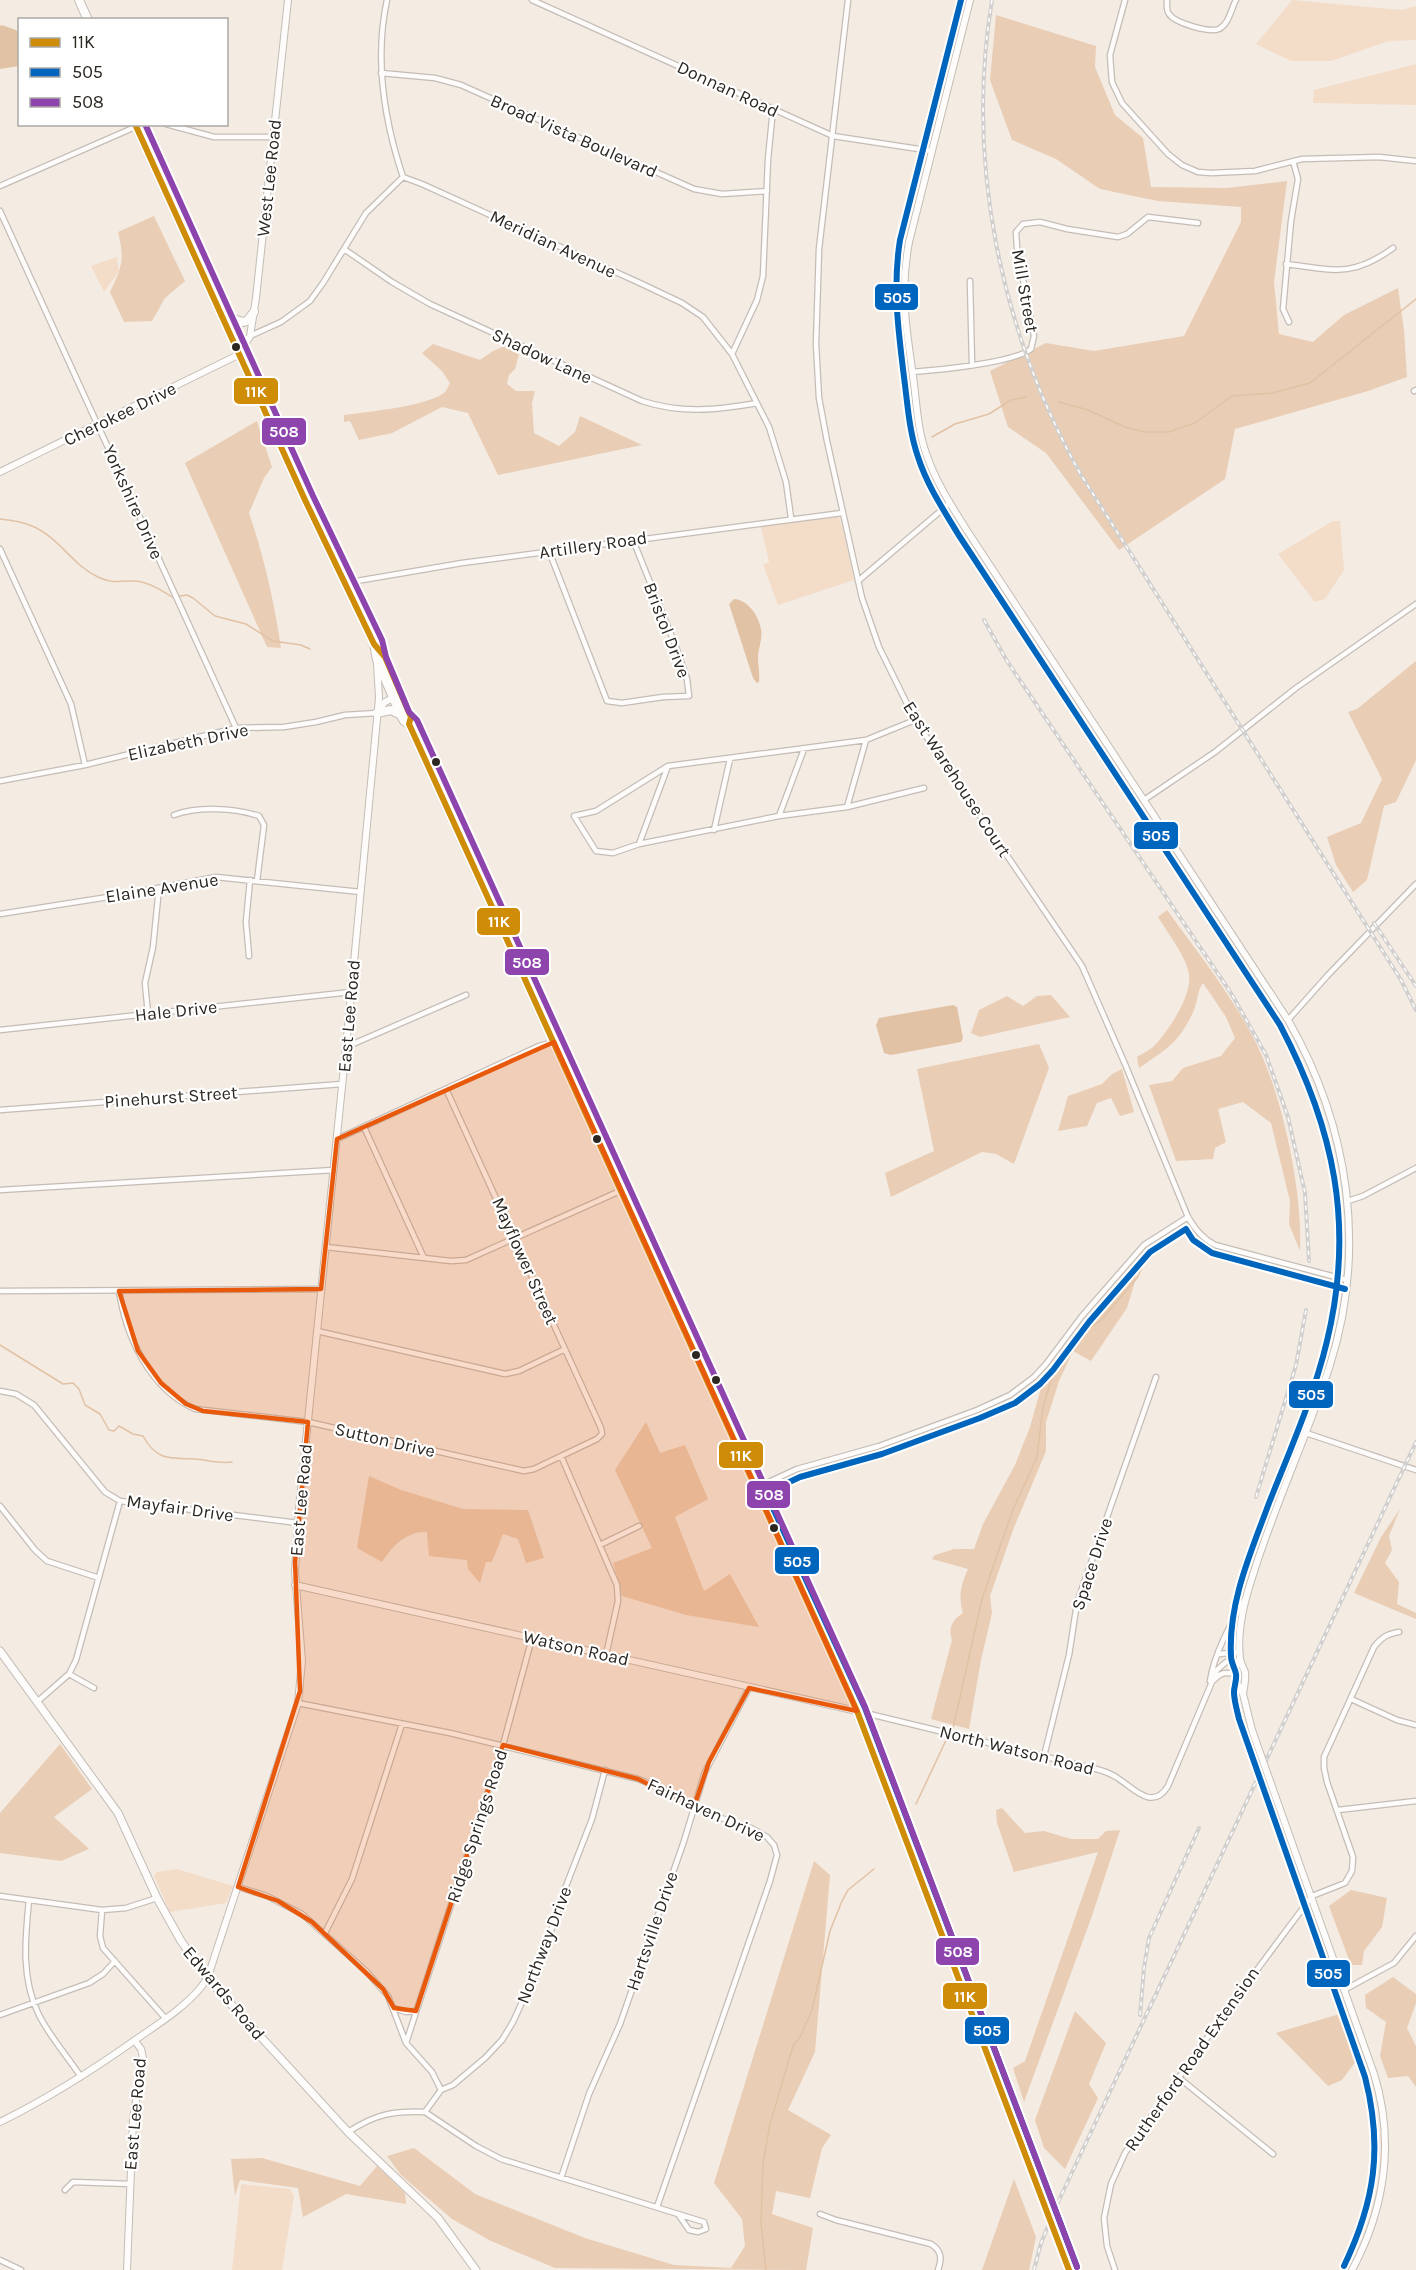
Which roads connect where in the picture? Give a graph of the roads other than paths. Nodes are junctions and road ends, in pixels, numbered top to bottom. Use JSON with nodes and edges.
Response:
{"nodes":[{"id":1,"x":79,"y":0,"type":"edge"},
{"id":2,"x":288,"y":0,"type":"edge"},
{"id":3,"x":387,"y":0,"type":"edge"},
{"id":4,"x":532,"y":0,"type":"edge"},
{"id":5,"x":848,"y":0,"type":"edge"},
{"id":6,"x":970,"y":0,"type":"edge"},
{"id":7,"x":1125,"y":0,"type":"edge"},
{"id":8,"x":1167,"y":0,"type":"edge"},
{"id":9,"x":1236,"y":0,"type":"edge"},
{"id":10,"x":87,"y":18,"type":"edge"},
{"id":11,"x":381,"y":73,"type":"junction"},
{"id":12,"x":773,"y":109,"type":"junction"},
{"id":13,"x":136,"y":126,"type":"edge"},
{"id":14,"x":138,"y":126,"type":"edge"},
{"id":15,"x":173,"y":126,"type":"edge"},
{"id":16,"x":833,"y":136,"type":"junction"},
{"id":17,"x":274,"y":137,"type":"junction"},
{"id":18,"x":932,"y":151,"type":"junction"},
{"id":19,"x":1293,"y":160,"type":"junction"},
{"id":20,"x":1416,"y":162,"type":"edge"},
{"id":21,"x":403,"y":177,"type":"junction"},
{"id":22,"x":0,"y":186,"type":"edge"},
{"id":23,"x":767,"y":191,"type":"junction"},
{"id":24,"x":0,"y":211,"type":"edge"},
{"id":25,"x":1198,"y":223,"type":"dead end"},
{"id":26,"x":1393,"y":248,"type":"dead end"},
{"id":27,"x":344,"y":249,"type":"junction"},
{"id":28,"x":1286,"y":264,"type":"junction"},
{"id":29,"x":970,"y":281,"type":"dead end"},
{"id":30,"x":254,"y":312,"type":"junction"},
{"id":31,"x":222,"y":315,"type":"junction"},
{"id":32,"x":1289,"y":322,"type":"dead end"},
{"id":33,"x":250,"y":336,"type":"junction"},
{"id":34,"x":240,"y":354,"type":"junction"},
{"id":35,"x":732,"y":354,"type":"junction"},
{"id":36,"x":972,"y":364,"type":"junction"},
{"id":37,"x":912,"y":372,"type":"junction"},
{"id":38,"x":757,"y":403,"type":"junction"},
{"id":39,"x":97,"y":425,"type":"junction"},
{"id":40,"x":0,"y":472,"type":"edge"},
{"id":41,"x":950,"y":503,"type":"junction"},
{"id":42,"x":842,"y":513,"type":"junction"},
{"id":43,"x":791,"y":518,"type":"junction"},
{"id":44,"x":633,"y":540,"type":"junction"},
{"id":45,"x":0,"y":549,"type":"edge"},
{"id":46,"x":549,"y":551,"type":"junction"},
{"id":47,"x":858,"y":582,"type":"junction"},
{"id":48,"x":345,"y":583,"type":"junction"},
{"id":49,"x":1416,"y":604,"type":"edge"},
{"id":50,"x":374,"y":644,"type":"junction"},
{"id":51,"x":377,"y":660,"type":"junction"},
{"id":52,"x":402,"y":693,"type":"junction"},
{"id":53,"x":393,"y":696,"type":"junction"},
{"id":54,"x":377,"y":713,"type":"junction"},
{"id":55,"x":401,"y":716,"type":"junction"},
{"id":56,"x":915,"y":720,"type":"junction"},
{"id":57,"x":409,"y":724,"type":"junction"},
{"id":58,"x":236,"y":728,"type":"junction"},
{"id":59,"x":866,"y":740,"type":"junction"},
{"id":60,"x":804,"y":749,"type":"junction"},
{"id":61,"x":730,"y":759,"type":"junction"},
{"id":62,"x":85,"y":765,"type":"junction"},
{"id":63,"x":668,"y":766,"type":"junction"},
{"id":64,"x":0,"y":781,"type":"edge"},
{"id":65,"x":924,"y":788,"type":"dead end"},
{"id":66,"x":1144,"y":800,"type":"junction"},
{"id":67,"x":847,"y":807,"type":"junction"},
{"id":68,"x":174,"y":815,"type":"dead end"},
{"id":69,"x":779,"y":816,"type":"junction"},
{"id":70,"x":714,"y":830,"type":"junction"},
{"id":71,"x":639,"y":844,"type":"junction"},
{"id":72,"x":250,"y":880,"type":"junction"},
{"id":73,"x":258,"y":881,"type":"junction"},
{"id":74,"x":1416,"y":884,"type":"edge"},
{"id":75,"x":159,"y":888,"type":"junction"},
{"id":76,"x":361,"y":892,"type":"junction"},
{"id":77,"x":0,"y":914,"type":"edge"},
{"id":78,"x":249,"y":956,"type":"dead end"},
{"id":79,"x":351,"y":992,"type":"junction"},
{"id":80,"x":466,"y":995,"type":"dead end"},
{"id":81,"x":148,"y":1014,"type":"junction"},
{"id":82,"x":1288,"y":1020,"type":"junction"},
{"id":83,"x":0,"y":1030,"type":"edge"},
{"id":84,"x":554,"y":1042,"type":"junction"},
{"id":85,"x":346,"y":1047,"type":"junction"},
{"id":86,"x":342,"y":1084,"type":"junction"},
{"id":87,"x":446,"y":1089,"type":"junction"},
{"id":88,"x":0,"y":1110,"type":"edge"},
{"id":89,"x":364,"y":1127,"type":"junction"},
{"id":90,"x":337,"y":1139,"type":"junction"},
{"id":91,"x":1416,"y":1168,"type":"edge"},
{"id":92,"x":334,"y":1170,"type":"junction"},
{"id":93,"x":0,"y":1190,"type":"edge"},
{"id":94,"x":620,"y":1191,"type":"junction"},
{"id":95,"x":1348,"y":1201,"type":"junction"},
{"id":96,"x":1188,"y":1217,"type":"junction"},
{"id":97,"x":515,"y":1240,"type":"junction"},
{"id":98,"x":326,"y":1247,"type":"junction"},
{"id":99,"x":424,"y":1258,"type":"junction"},
{"id":100,"x":1347,"y":1280,"type":"junction"},
{"id":101,"x":321,"y":1289,"type":"junction"},
{"id":102,"x":119,"y":1291,"type":"junction"},
{"id":103,"x":0,"y":1292,"type":"edge"},
{"id":104,"x":317,"y":1331,"type":"junction"},
{"id":105,"x":565,"y":1349,"type":"junction"},
{"id":106,"x":1156,"y":1377,"type":"dead end"},
{"id":107,"x":0,"y":1391,"type":"edge"},
{"id":108,"x":308,"y":1422,"type":"junction"},
{"id":109,"x":1306,"y":1433,"type":"junction"},
{"id":110,"x":602,"y":1434,"type":"joint"},
{"id":111,"x":561,"y":1456,"type":"junction"},
{"id":112,"x":1416,"y":1470,"type":"edge"},
{"id":113,"x":754,"y":1489,"type":"junction"},
{"id":114,"x":120,"y":1500,"type":"junction"},
{"id":115,"x":0,"y":1506,"type":"edge"},
{"id":116,"x":298,"y":1523,"type":"junction"},
{"id":117,"x":639,"y":1526,"type":"dead end"},
{"id":118,"x":600,"y":1545,"type":"junction"},
{"id":119,"x":99,"y":1578,"type":"junction"},
{"id":120,"x":295,"y":1585,"type":"junction"},
{"id":121,"x":1248,"y":1595,"type":"junction"},
{"id":122,"x":1399,"y":1632,"type":"dead end"},
{"id":123,"x":532,"y":1638,"type":"junction"},
{"id":124,"x":0,"y":1651,"type":"edge"},
{"id":125,"x":1240,"y":1652,"type":"junction"},
{"id":126,"x":1219,"y":1654,"type":"junction"},
{"id":127,"x":606,"y":1655,"type":"junction"},
{"id":128,"x":1240,"y":1661,"type":"junction"},
{"id":129,"x":69,"y":1674,"type":"junction"},
{"id":130,"x":1236,"y":1674,"type":"junction"},
{"id":131,"x":1209,"y":1687,"type":"junction"},
{"id":132,"x":94,"y":1688,"type":"dead end"},
{"id":133,"x":749,"y":1688,"type":"junction"},
{"id":134,"x":1243,"y":1694,"type":"junction"},
{"id":135,"x":1351,"y":1699,"type":"junction"},
{"id":136,"x":37,"y":1702,"type":"junction"},
{"id":137,"x":298,"y":1703,"type":"junction"},
{"id":138,"x":857,"y":1711,"type":"junction"},
{"id":139,"x":402,"y":1724,"type":"junction"},
{"id":140,"x":1416,"y":1725,"type":"edge"},
{"id":141,"x":503,"y":1745,"type":"junction"},
{"id":142,"x":1044,"y":1755,"type":"junction"},
{"id":143,"x":605,"y":1770,"type":"junction"},
{"id":144,"x":1416,"y":1802,"type":"edge"},
{"id":145,"x":694,"y":1807,"type":"junction"},
{"id":146,"x":1338,"y":1810,"type":"junction"},
{"id":147,"x":238,"y":1887,"type":"junction"},
{"id":148,"x":0,"y":1896,"type":"edge"},
{"id":149,"x":1312,"y":1896,"type":"junction"},
{"id":150,"x":157,"y":1898,"type":"junction"},
{"id":151,"x":29,"y":1900,"type":"junction"},
{"id":152,"x":102,"y":1910,"type":"junction"},
{"id":153,"x":325,"y":1933,"type":"junction"},
{"id":154,"x":1416,"y":1936,"type":"edge"},
{"id":155,"x":115,"y":1961,"type":"junction"},
{"id":156,"x":207,"y":1978,"type":"junction"},
{"id":157,"x":1344,"y":1990,"type":"junction"},
{"id":158,"x":33,"y":2002,"type":"junction"},
{"id":159,"x":394,"y":2008,"type":"junction"},
{"id":160,"x":416,"y":2012,"type":"junction"},
{"id":161,"x":0,"y":2014,"type":"edge"},
{"id":162,"x":166,"y":2019,"type":"junction"},
{"id":163,"x":135,"y":2041,"type":"junction"},
{"id":164,"x":406,"y":2043,"type":"junction"},
{"id":165,"x":1178,"y":2077,"type":"junction"},
{"id":166,"x":82,"y":2078,"type":"junction"},
{"id":167,"x":441,"y":2090,"type":"junction"},
{"id":168,"x":425,"y":2112,"type":"junction"},
{"id":169,"x":0,"y":2122,"type":"edge"},
{"id":170,"x":348,"y":2132,"type":"junction"},
{"id":171,"x":1273,"y":2154,"type":"dead end"},
{"id":172,"x":561,"y":2178,"type":"junction"},
{"id":173,"x":130,"y":2184,"type":"junction"},
{"id":174,"x":65,"y":2190,"type":"dead end"},
{"id":175,"x":657,"y":2207,"type":"junction"},
{"id":176,"x":678,"y":2214,"type":"junction"},
{"id":177,"x":820,"y":2214,"type":"dead end"},
{"id":178,"x":0,"y":2259,"type":"edge"},
{"id":179,"x":21,"y":2270,"type":"edge"},
{"id":180,"x":127,"y":2270,"type":"edge"},
{"id":181,"x":476,"y":2270,"type":"edge"},
{"id":182,"x":938,"y":2270,"type":"edge"},
{"id":183,"x":1069,"y":2270,"type":"edge"},
{"id":184,"x":1115,"y":2270,"type":"edge"},
{"id":185,"x":1352,"y":2270,"type":"edge"}],
"edges":[{"from":1,"to":10,"type":"main road"},
{"from":2,"to":17,"type":"street","name":"West Lee Road"},
{"from":3,"to":11,"type":"street"},
{"from":4,"to":12,"type":"street","name":"Donnan Road"},
{"from":5,"to":16,"type":"street","name":"East Warehouse Court"},
{"from":6,"to":18,"type":"street"},
{"from":7,"to":19,"type":"street"},
{"from":8,"to":9,"type":"street"},
{"from":11,"to":21,"type":"street"},
{"from":11,"to":23,"type":"street","name":"Broad Vista Boulevard"},
{"from":12,"to":16,"type":"street","name":"Donnan Road"},
{"from":12,"to":23,"type":"street"},
{"from":13,"to":22,"type":"street"},
{"from":14,"to":31,"type":"main road"},
{"from":15,"to":17,"type":"street"},
{"from":16,"to":18,"type":"street","name":"Donnan Road"},
{"from":16,"to":42,"type":"street","name":"East Warehouse Court"},
{"from":17,"to":30,"type":"street","name":"West Lee Road"},
{"from":18,"to":37,"type":"street"},
{"from":19,"to":20,"type":"street"},
{"from":19,"to":28,"type":"street"},
{"from":21,"to":27,"type":"street"},
{"from":21,"to":35,"type":"street","name":"Meridian Avenue"},
{"from":23,"to":35,"type":"street"},
{"from":24,"to":39,"type":"street","name":"Yorkshire Drive"},
{"from":25,"to":36,"type":"street","name":"Mill Street"},
{"from":26,"to":28,"type":"street"},
{"from":27,"to":33,"type":"street"},
{"from":27,"to":38,"type":"street","name":"Shadow Lane"},
{"from":28,"to":32,"type":"street"},
{"from":29,"to":36,"type":"street"},
{"from":30,"to":31,"type":"main road"},
{"from":30,"to":33,"type":"street","name":"West Lee Road"},
{"from":31,"to":34,"type":"main road"},
{"from":33,"to":34,"type":"street","name":"West Lee Road"},
{"from":34,"to":39,"type":"street","name":"Cherokee Drive"},
{"from":34,"to":48,"type":"main road"},
{"from":35,"to":38,"type":"street","name":"Meridian Avenue"},
{"from":36,"to":37,"type":"street","name":"Mill Street"},
{"from":37,"to":41,"type":"street"},
{"from":38,"to":43,"type":"street","name":"Meridian Avenue"},
{"from":39,"to":40,"type":"street","name":"Cherokee Drive"},
{"from":39,"to":58,"type":"street","name":"Yorkshire Drive"},
{"from":41,"to":47,"type":"street"},
{"from":41,"to":66,"type":"street"},
{"from":42,"to":43,"type":"street","name":"Artillery Road"},
{"from":42,"to":47,"type":"street","name":"East Warehouse Court"},
{"from":43,"to":44,"type":"street","name":"Artillery Road"},
{"from":44,"to":46,"type":"street","name":"Artillery Road"},
{"from":44,"to":46,"type":"street","name":"Bristol Drive"},
{"from":45,"to":62,"type":"street"},
{"from":46,"to":48,"type":"street","name":"Artillery Road"},
{"from":47,"to":56,"type":"street","name":"East Warehouse Court"},
{"from":48,"to":50,"type":"main road"},
{"from":49,"to":66,"type":"street"},
{"from":50,"to":51,"type":"main road"},
{"from":50,"to":52,"type":"main road"},
{"from":51,"to":53,"type":"main road"},
{"from":51,"to":54,"type":"street","name":"East Lee Road"},
{"from":52,"to":53,"type":"street"},
{"from":52,"to":57,"type":"main road"},
{"from":53,"to":54,"type":"street"},
{"from":53,"to":55,"type":"main road"},
{"from":54,"to":55,"type":"main road"},
{"from":54,"to":58,"type":"street","name":"Elizabeth Drive"},
{"from":54,"to":76,"type":"street","name":"East Lee Road"},
{"from":55,"to":57,"type":"main road"},
{"from":56,"to":59,"type":"street"},
{"from":56,"to":96,"type":"street","name":"East Warehouse Court"},
{"from":57,"to":84,"type":"main road"},
{"from":58,"to":62,"type":"street","name":"Elizabeth Drive"},
{"from":59,"to":60,"type":"street"},
{"from":59,"to":67,"type":"street"},
{"from":60,"to":61,"type":"street"},
{"from":60,"to":69,"type":"street"},
{"from":61,"to":63,"type":"street"},
{"from":61,"to":70,"type":"street"},
{"from":62,"to":64,"type":"street","name":"Elizabeth Drive"},
{"from":63,"to":71,"type":"street"},
{"from":63,"to":71,"type":"street"},
{"from":65,"to":67,"type":"street"},
{"from":66,"to":82,"type":"street"},
{"from":67,"to":69,"type":"street"},
{"from":68,"to":73,"type":"street"},
{"from":69,"to":70,"type":"street"},
{"from":70,"to":71,"type":"street"},
{"from":72,"to":73,"type":"street","name":"Elaine Avenue"},
{"from":72,"to":75,"type":"street","name":"Elaine Avenue"},
{"from":72,"to":78,"type":"street"},
{"from":73,"to":76,"type":"street","name":"Elaine Avenue"},
{"from":74,"to":82,"type":"street"},
{"from":75,"to":77,"type":"street","name":"Elaine Avenue"},
{"from":75,"to":81,"type":"street"},
{"from":76,"to":79,"type":"street","name":"East Lee Road"},
{"from":79,"to":81,"type":"street","name":"Hale Drive"},
{"from":79,"to":85,"type":"street","name":"East Lee Road"},
{"from":80,"to":85,"type":"street"},
{"from":81,"to":83,"type":"street","name":"Hale Drive"},
{"from":82,"to":95,"type":"street"},
{"from":84,"to":87,"type":"street"},
{"from":84,"to":94,"type":"main road"},
{"from":85,"to":86,"type":"street","name":"East Lee Road"},
{"from":86,"to":88,"type":"street","name":"Pinehurst Street"},
{"from":86,"to":90,"type":"street","name":"East Lee Road"},
{"from":87,"to":89,"type":"street"},
{"from":87,"to":97,"type":"street","name":"Mayflower Street"},
{"from":89,"to":90,"type":"street"},
{"from":89,"to":99,"type":"street"},
{"from":90,"to":92,"type":"street","name":"East Lee Road"},
{"from":91,"to":95,"type":"street"},
{"from":92,"to":93,"type":"street"},
{"from":92,"to":98,"type":"street","name":"East Lee Road"},
{"from":94,"to":97,"type":"street"},
{"from":94,"to":113,"type":"main road"},
{"from":95,"to":100,"type":"street"},
{"from":96,"to":100,"type":"street","name":"East Warehouse Court"},
{"from":96,"to":113,"type":"street"},
{"from":97,"to":99,"type":"street"},
{"from":97,"to":105,"type":"street","name":"Mayflower Street"},
{"from":98,"to":99,"type":"street"},
{"from":98,"to":101,"type":"street","name":"East Lee Road"},
{"from":100,"to":109,"type":"street"},
{"from":101,"to":102,"type":"street"},
{"from":101,"to":104,"type":"street","name":"East Lee Road"},
{"from":102,"to":103,"type":"street"},
{"from":102,"to":108,"type":"street","name":"Sutton Drive"},
{"from":104,"to":105,"type":"street"},
{"from":104,"to":108,"type":"street","name":"East Lee Road"},
{"from":105,"to":110,"type":"street","name":"Mayflower Street"},
{"from":106,"to":142,"type":"street","name":"Space Drive"},
{"from":107,"to":114,"type":"street","name":"Mayfair Drive"},
{"from":108,"to":111,"type":"street","name":"Sutton Drive"},
{"from":108,"to":116,"type":"street","name":"East Lee Road"},
{"from":109,"to":112,"type":"street"},
{"from":109,"to":121,"type":"street"},
{"from":110,"to":111,"type":"street","name":"Sutton Drive"},
{"from":111,"to":118,"type":"street"},
{"from":113,"to":138,"type":"main road"},
{"from":114,"to":116,"type":"street","name":"Mayfair Drive"},
{"from":114,"to":119,"type":"street"},
{"from":115,"to":119,"type":"street"},
{"from":116,"to":120,"type":"street","name":"East Lee Road"},
{"from":117,"to":118,"type":"street"},
{"from":118,"to":127,"type":"street"},
{"from":119,"to":129,"type":"street"},
{"from":120,"to":123,"type":"street","name":"Watson Road"},
{"from":120,"to":137,"type":"street","name":"East Lee Road"},
{"from":121,"to":125,"type":"street"},
{"from":121,"to":126,"type":"street","name":"North Watson Road"},
{"from":122,"to":135,"type":"street"},
{"from":123,"to":127,"type":"street","name":"Watson Road"},
{"from":123,"to":141,"type":"street","name":"Ridge Springs Road"},
{"from":124,"to":136,"type":"main road","name":"Edwards Road"},
{"from":125,"to":126,"type":"street"},
{"from":125,"to":128,"type":"street"},
{"from":126,"to":131,"type":"street","name":"North Watson Road"},
{"from":127,"to":133,"type":"street","name":"Watson Road"},
{"from":128,"to":130,"type":"street"},
{"from":128,"to":131,"type":"street","name":"North Watson Road"},
{"from":128,"to":134,"type":"street"},
{"from":129,"to":132,"type":"street"},
{"from":129,"to":136,"type":"street"},
{"from":130,"to":131,"type":"street"},
{"from":130,"to":134,"type":"street"},
{"from":131,"to":142,"type":"street","name":"North Watson Road"},
{"from":133,"to":138,"type":"street","name":"Watson Road"},
{"from":133,"to":145,"type":"street","name":"Hartsville Drive"},
{"from":134,"to":149,"type":"street","bridge":true},
{"from":135,"to":140,"type":"street"},
{"from":135,"to":146,"type":"street"},
{"from":136,"to":150,"type":"main road","name":"Edwards Road"},
{"from":137,"to":139,"type":"street","name":"Fairhaven Drive"},
{"from":137,"to":147,"type":"street","name":"East Lee Road"},
{"from":138,"to":142,"type":"street","name":"North Watson Road"},
{"from":138,"to":183,"type":"main road","bridge":true},
{"from":139,"to":141,"type":"street","name":"Fairhaven Drive"},
{"from":139,"to":153,"type":"street"},
{"from":141,"to":143,"type":"street","name":"Fairhaven Drive"},
{"from":141,"to":160,"type":"street","name":"Ridge Springs Road"},
{"from":143,"to":145,"type":"street","name":"Fairhaven Drive"},
{"from":143,"to":167,"type":"street","name":"Northway Drive"},
{"from":144,"to":146,"type":"street"},
{"from":145,"to":172,"type":"street","name":"Hartsville Drive"},
{"from":145,"to":175,"type":"street","name":"Fairhaven Drive"},
{"from":146,"to":149,"type":"street"},
{"from":147,"to":153,"type":"street"},
{"from":147,"to":156,"type":"street","name":"East Lee Road"},
{"from":148,"to":151,"type":"street"},
{"from":149,"to":157,"type":"street"},
{"from":149,"to":165,"type":"street","name":"Rutherford Road Extension"},
{"from":150,"to":152,"type":"street"},
{"from":150,"to":156,"type":"main road","name":"Edwards Road"},
{"from":151,"to":152,"type":"street"},
{"from":151,"to":158,"type":"street"},
{"from":152,"to":155,"type":"street"},
{"from":153,"to":159,"type":"street"},
{"from":154,"to":157,"type":"street"},
{"from":155,"to":158,"type":"street"},
{"from":155,"to":162,"type":"street"},
{"from":156,"to":162,"type":"street","name":"East Lee Road"},
{"from":156,"to":170,"type":"main road","name":"Edwards Road"},
{"from":157,"to":185,"type":"street"},
{"from":158,"to":161,"type":"street"},
{"from":158,"to":166,"type":"street"},
{"from":159,"to":160,"type":"street"},
{"from":159,"to":164,"type":"street"},
{"from":160,"to":164,"type":"street","name":"Ridge Springs Road"},
{"from":162,"to":163,"type":"street","name":"East Lee Road"},
{"from":163,"to":166,"type":"street"},
{"from":163,"to":173,"type":"street","name":"East Lee Road"},
{"from":164,"to":167,"type":"street"},
{"from":165,"to":171,"type":"street"},
{"from":165,"to":184,"type":"street","name":"Rutherford Road Extension"},
{"from":166,"to":169,"type":"street"},
{"from":167,"to":168,"type":"street","name":"Northway Drive"},
{"from":168,"to":170,"type":"street"},
{"from":168,"to":172,"type":"street"},
{"from":170,"to":181,"type":"main road","name":"Edwards Road"},
{"from":172,"to":175,"type":"street"},
{"from":173,"to":174,"type":"street"},
{"from":173,"to":180,"type":"street","name":"East Lee Road"},
{"from":175,"to":176,"type":"street"},
{"from":176,"to":176,"type":"street"},
{"from":177,"to":182,"type":"street"},
{"from":178,"to":179,"type":"street"}]}
